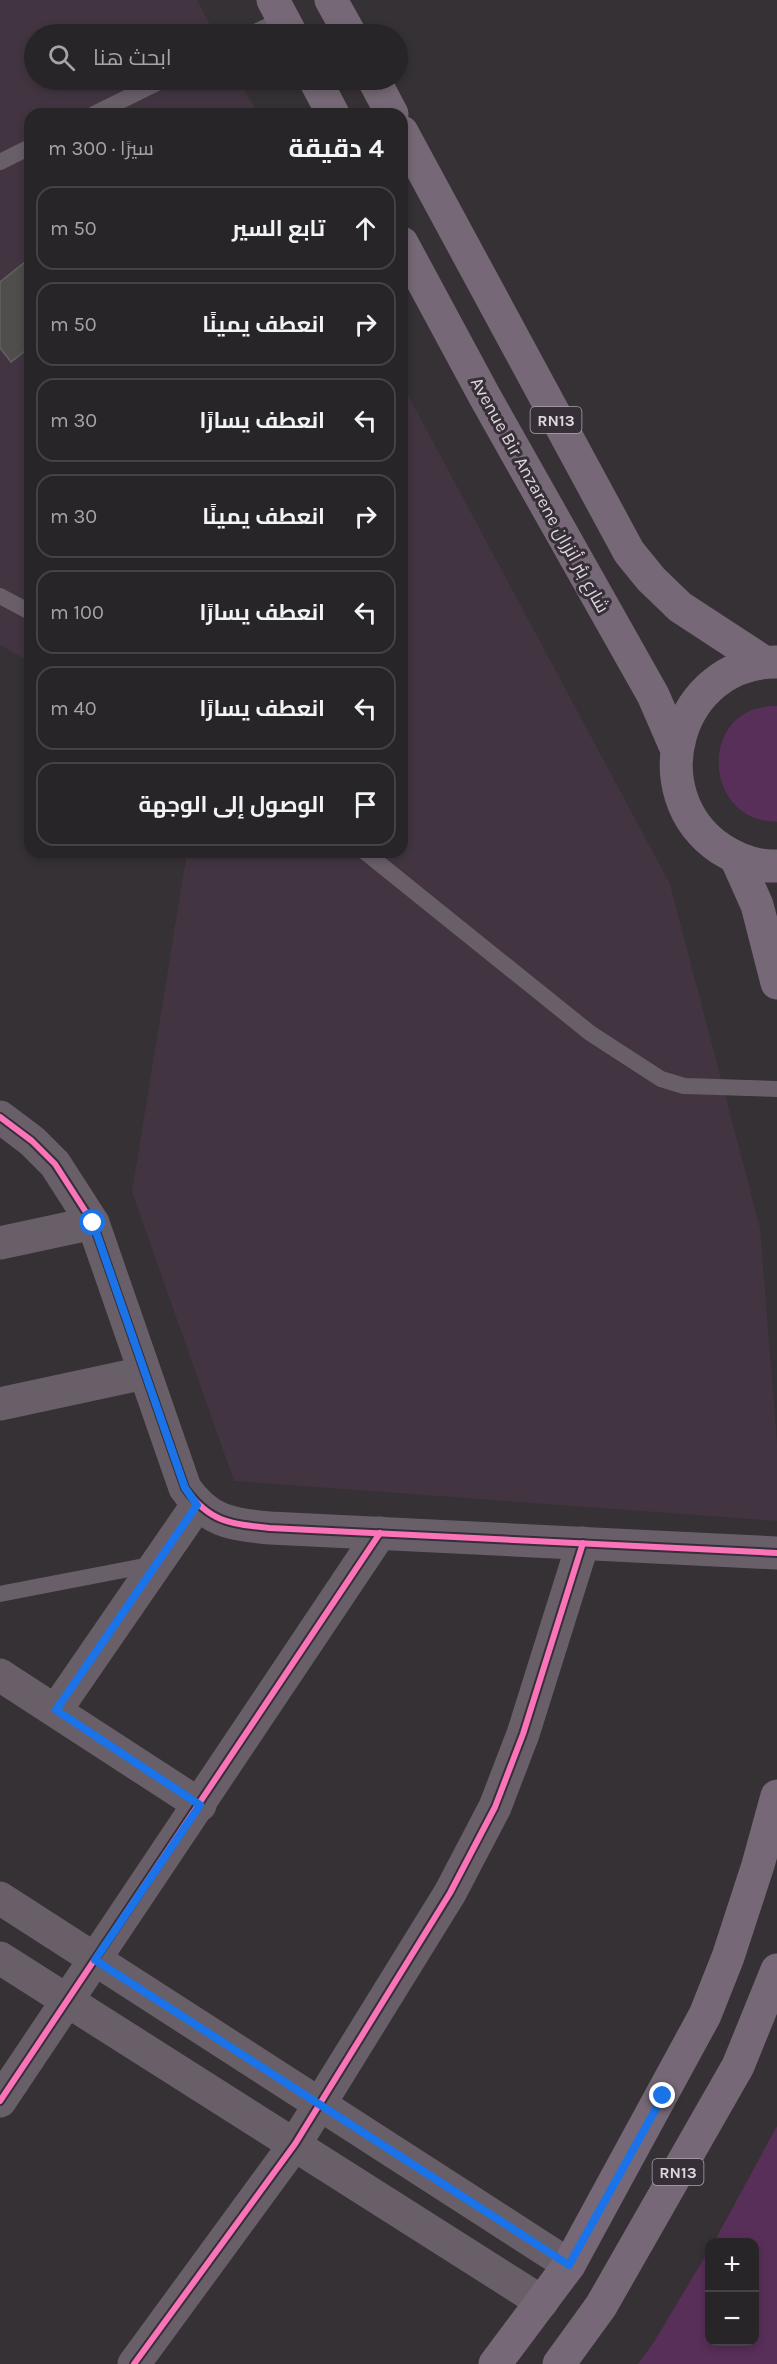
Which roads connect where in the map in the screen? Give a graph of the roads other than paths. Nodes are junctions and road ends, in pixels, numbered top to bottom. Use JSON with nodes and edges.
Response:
{"nodes":[{"id":1,"x":331,"y":0,"type":"edge"},
{"id":2,"x":344,"y":24,"type":"edge"},
{"id":3,"x":143,"y":90,"type":"edge"},
{"id":4,"x":320,"y":90,"type":"edge"},
{"id":5,"x":379,"y":90,"type":"edge"},
{"id":6,"x":106,"y":108,"type":"edge"},
{"id":7,"x":330,"y":108,"type":"edge"},
{"id":8,"x":389,"y":108,"type":"edge"},
{"id":9,"x":408,"y":143,"type":"edge"},
{"id":10,"x":24,"y":150,"type":"edge"},
{"id":11,"x":0,"y":162,"type":"edge"},
{"id":12,"x":408,"y":254,"type":"edge"},
{"id":13,"x":0,"y":596,"type":"edge"},
{"id":14,"x":24,"y":609,"type":"edge"},
{"id":15,"x":771,"y":662,"type":"edge"},
{"id":16,"x":676,"y":748,"type":"junction"},
{"id":17,"x":372,"y":858,"type":"edge"},
{"id":18,"x":736,"y":858,"type":"junction"},
{"id":19,"x":777,"y":866,"type":"edge"},
{"id":20,"x":777,"y":983,"type":"edge"},
{"id":21,"x":777,"y":1089,"type":"edge"},
{"id":22,"x":0,"y":1117,"type":"edge"},
{"id":23,"x":93,"y":1223,"type":"junction"},
{"id":24,"x":0,"y":1243,"type":"edge"},
{"id":25,"x":144,"y":1373,"type":"junction"},
{"id":26,"x":0,"y":1404,"type":"edge"},
{"id":27,"x":197,"y":1505,"type":"junction"},
{"id":28,"x":380,"y":1533,"type":"junction"},
{"id":29,"x":583,"y":1543,"type":"junction"},
{"id":30,"x":777,"y":1553,"type":"edge"},
{"id":31,"x":156,"y":1564,"type":"junction"},
{"id":32,"x":0,"y":1594,"type":"edge"},
{"id":33,"x":0,"y":1675,"type":"edge"},
{"id":34,"x":56,"y":1710,"type":"junction"},
{"id":35,"x":777,"y":1796,"type":"edge"},
{"id":36,"x":200,"y":1805,"type":"junction"},
{"id":37,"x":0,"y":1898,"type":"edge"},
{"id":38,"x":0,"y":1958,"type":"edge"},
{"id":39,"x":95,"y":1960,"type":"junction"},
{"id":40,"x":777,"y":1970,"type":"edge"},
{"id":41,"x":68,"y":2001,"type":"junction"},
{"id":42,"x":0,"y":2101,"type":"edge"},
{"id":43,"x":319,"y":2105,"type":"junction"},
{"id":44,"x":295,"y":2144,"type":"junction"},
{"id":45,"x":569,"y":2265,"type":"junction"},
{"id":46,"x":542,"y":2302,"type":"junction"},
{"id":47,"x":134,"y":2364,"type":"edge"},
{"id":48,"x":495,"y":2364,"type":"edge"},
{"id":49,"x":559,"y":2364,"type":"edge"}],
"edges":[{"from":1,"to":2,"type":"main road"},
{"from":3,"to":6,"type":"lane"},
{"from":4,"to":7,"type":"main road"},
{"from":5,"to":8,"type":"main road"},
{"from":9,"to":15,"type":"main road","number":"RN13"},
{"from":10,"to":11,"type":"lane"},
{"from":12,"to":16,"type":"main road","name":"Avenue Bir Anzarene شارع بئر أنزران","number":"RN13"},
{"from":13,"to":14,"type":"lane"},
{"from":15,"to":16,"type":"main road","number":"RN13"},
{"from":16,"to":18,"type":"main road","number":"RN13"},
{"from":17,"to":21,"type":"lane"},
{"from":18,"to":19,"type":"main road","number":"RN13"},
{"from":18,"to":20,"type":"main road"},
{"from":22,"to":23,"type":"street"},
{"from":23,"to":24,"type":"street"},
{"from":23,"to":25,"type":"street"},
{"from":25,"to":26,"type":"street"},
{"from":25,"to":27,"type":"street"},
{"from":27,"to":28,"type":"street"},
{"from":27,"to":31,"type":"street"},
{"from":28,"to":29,"type":"street"},
{"from":28,"to":36,"type":"street"},
{"from":29,"to":30,"type":"street"},
{"from":29,"to":43,"type":"street"},
{"from":31,"to":32,"type":"lane"},
{"from":31,"to":34,"type":"street"},
{"from":33,"to":34,"type":"street"},
{"from":34,"to":36,"type":"street"},
{"from":35,"to":45,"type":"main road","number":"RN13"},
{"from":36,"to":39,"type":"street"},
{"from":37,"to":39,"type":"street"},
{"from":38,"to":41,"type":"street"},
{"from":39,"to":41,"type":"street"},
{"from":39,"to":43,"type":"street"},
{"from":40,"to":49,"type":"main road","number":"RN13"},
{"from":41,"to":42,"type":"street"},
{"from":41,"to":44,"type":"street"},
{"from":43,"to":44,"type":"street"},
{"from":43,"to":45,"type":"street"},
{"from":44,"to":46,"type":"street"},
{"from":44,"to":47,"type":"street"},
{"from":45,"to":46,"type":"main road","number":"RN13"},
{"from":46,"to":48,"type":"main road","number":"RN13"}]}
